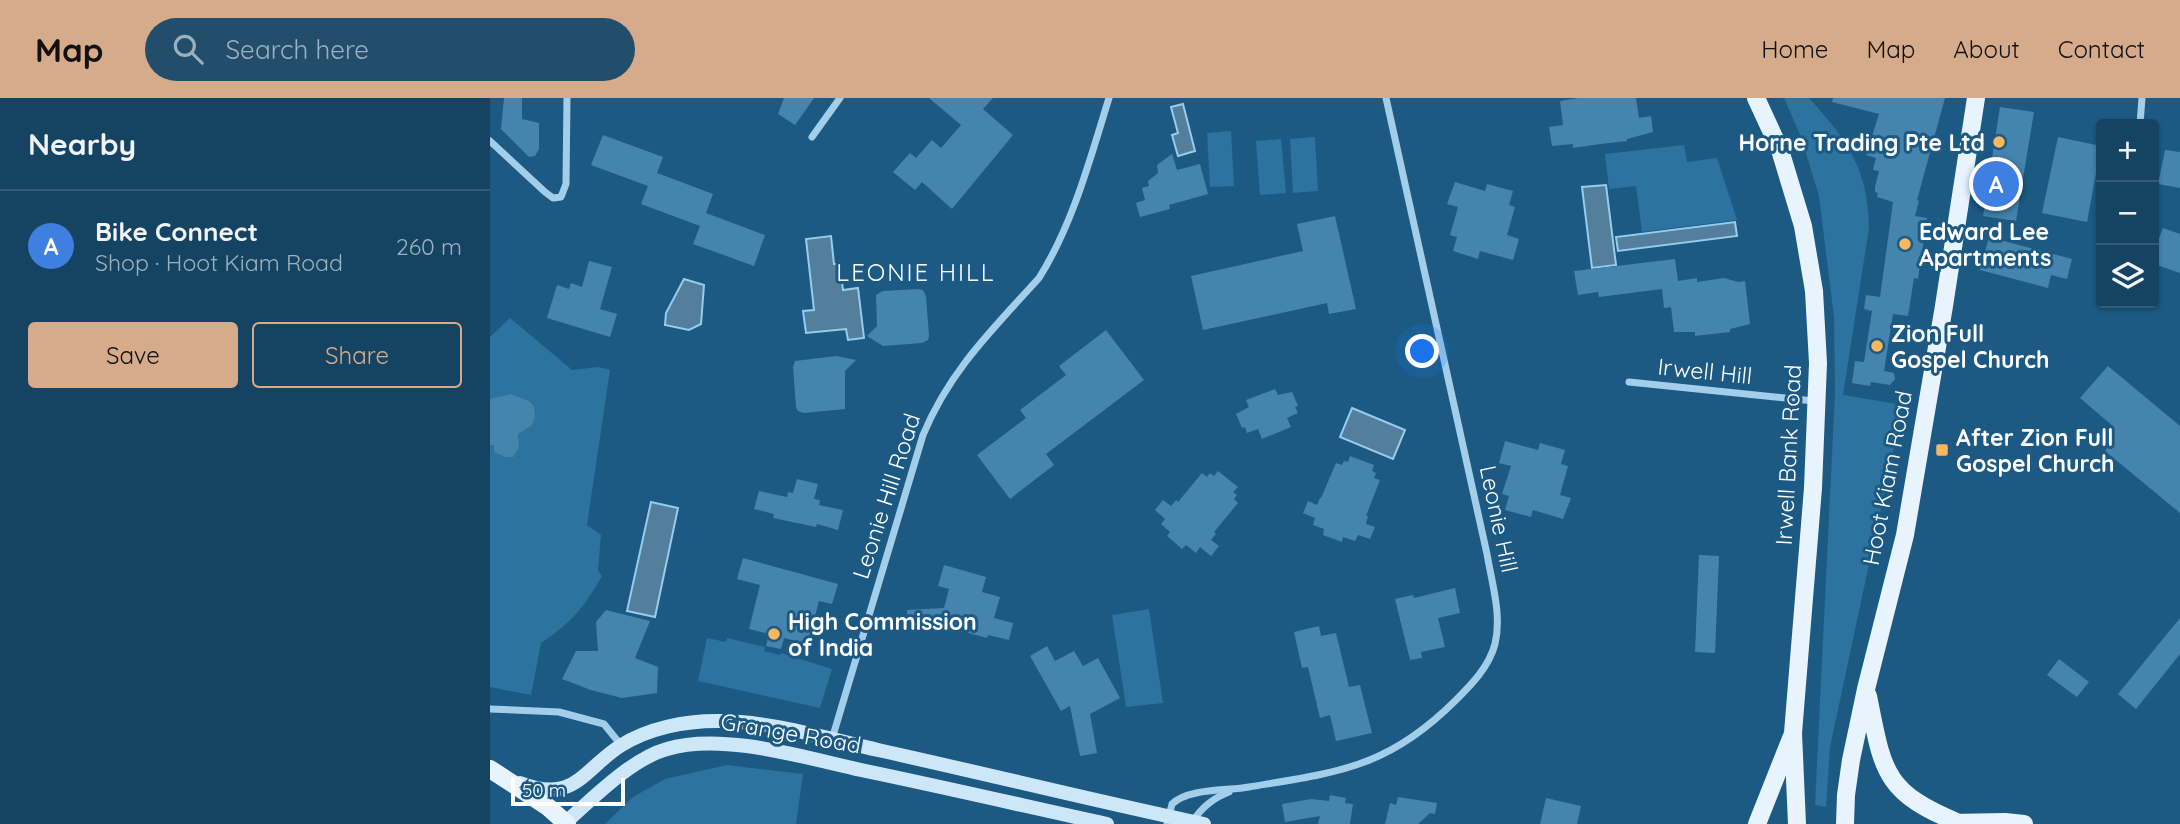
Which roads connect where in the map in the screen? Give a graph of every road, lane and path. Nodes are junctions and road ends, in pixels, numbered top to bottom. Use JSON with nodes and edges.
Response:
{"nodes":[{"id":1,"x":567,"y":98,"type":"edge"},
{"id":2,"x":840,"y":98,"type":"edge"},
{"id":3,"x":1109,"y":98,"type":"edge"},
{"id":4,"x":1387,"y":98,"type":"edge"},
{"id":5,"x":1756,"y":98,"type":"edge"},
{"id":6,"x":1976,"y":98,"type":"edge"},
{"id":7,"x":2142,"y":98,"type":"edge"},
{"id":8,"x":2140,"y":119,"type":"edge"},
{"id":9,"x":812,"y":137,"type":"dead end"},
{"id":10,"x":490,"y":141,"type":"edge"},
{"id":11,"x":1629,"y":382,"type":"dead end"},
{"id":12,"x":1818,"y":402,"type":"junction"},
{"id":13,"x":1866,"y":689,"type":"junction"},
{"id":14,"x":490,"y":709,"type":"edge"},
{"id":15,"x":1793,"y":733,"type":"junction"},
{"id":16,"x":831,"y":740,"type":"junction"},
{"id":17,"x":621,"y":745,"type":"junction"},
{"id":18,"x":496,"y":772,"type":"edge"},
{"id":19,"x":1236,"y":789,"type":"junction"},
{"id":20,"x":1168,"y":820,"type":"edge"},
{"id":21,"x":1196,"y":823,"type":"edge"},
{"id":22,"x":1951,"y":823,"type":"edge"},
{"id":23,"x":565,"y":824,"type":"edge"},
{"id":24,"x":1107,"y":824,"type":"edge"},
{"id":25,"x":1757,"y":824,"type":"edge"},
{"id":26,"x":1797,"y":824,"type":"edge"},
{"id":27,"x":1845,"y":824,"type":"edge"},
{"id":28,"x":2024,"y":824,"type":"edge"}],
"edges":[{"from":1,"to":10,"type":"street"},
{"from":2,"to":9,"type":"street"},
{"from":3,"to":16,"type":"street","name":"Leonie Hill Road"},
{"from":4,"to":19,"type":"street","name":"Leonie Hill"},
{"from":5,"to":12,"type":"main road","name":"Irwell Bank Road"},
{"from":6,"to":13,"type":"main road","name":"Hoot Kiam Road"},
{"from":7,"to":8,"type":"street"},
{"from":11,"to":12,"type":"street","name":"Irwell Hill"},
{"from":12,"to":15,"type":"main road","name":"Irwell Bank Road"},
{"from":13,"to":22,"type":"main road"},
{"from":13,"to":27,"type":"main road","name":"Hoot Kiam Road"},
{"from":14,"to":17,"type":"street"},
{"from":15,"to":25,"type":"main road"},
{"from":15,"to":26,"type":"main road","name":"Irwell Bank Road"},
{"from":16,"to":17,"type":"main road","name":"Grange Road"},
{"from":16,"to":20,"type":"main road","name":"Grange Road"},
{"from":17,"to":18,"type":"main road","name":"Grange Road"},
{"from":18,"to":23,"type":"main road","name":"Grange Road"},
{"from":19,"to":20,"type":"street","name":"Leonie Hill"},
{"from":19,"to":21,"type":"street","name":"Leonie Hill"},
{"from":20,"to":21,"type":"main road","name":"Grange Road"},
{"from":22,"to":28,"type":"main road"},
{"from":23,"to":24,"type":"main road","name":"Grange Road"}]}
